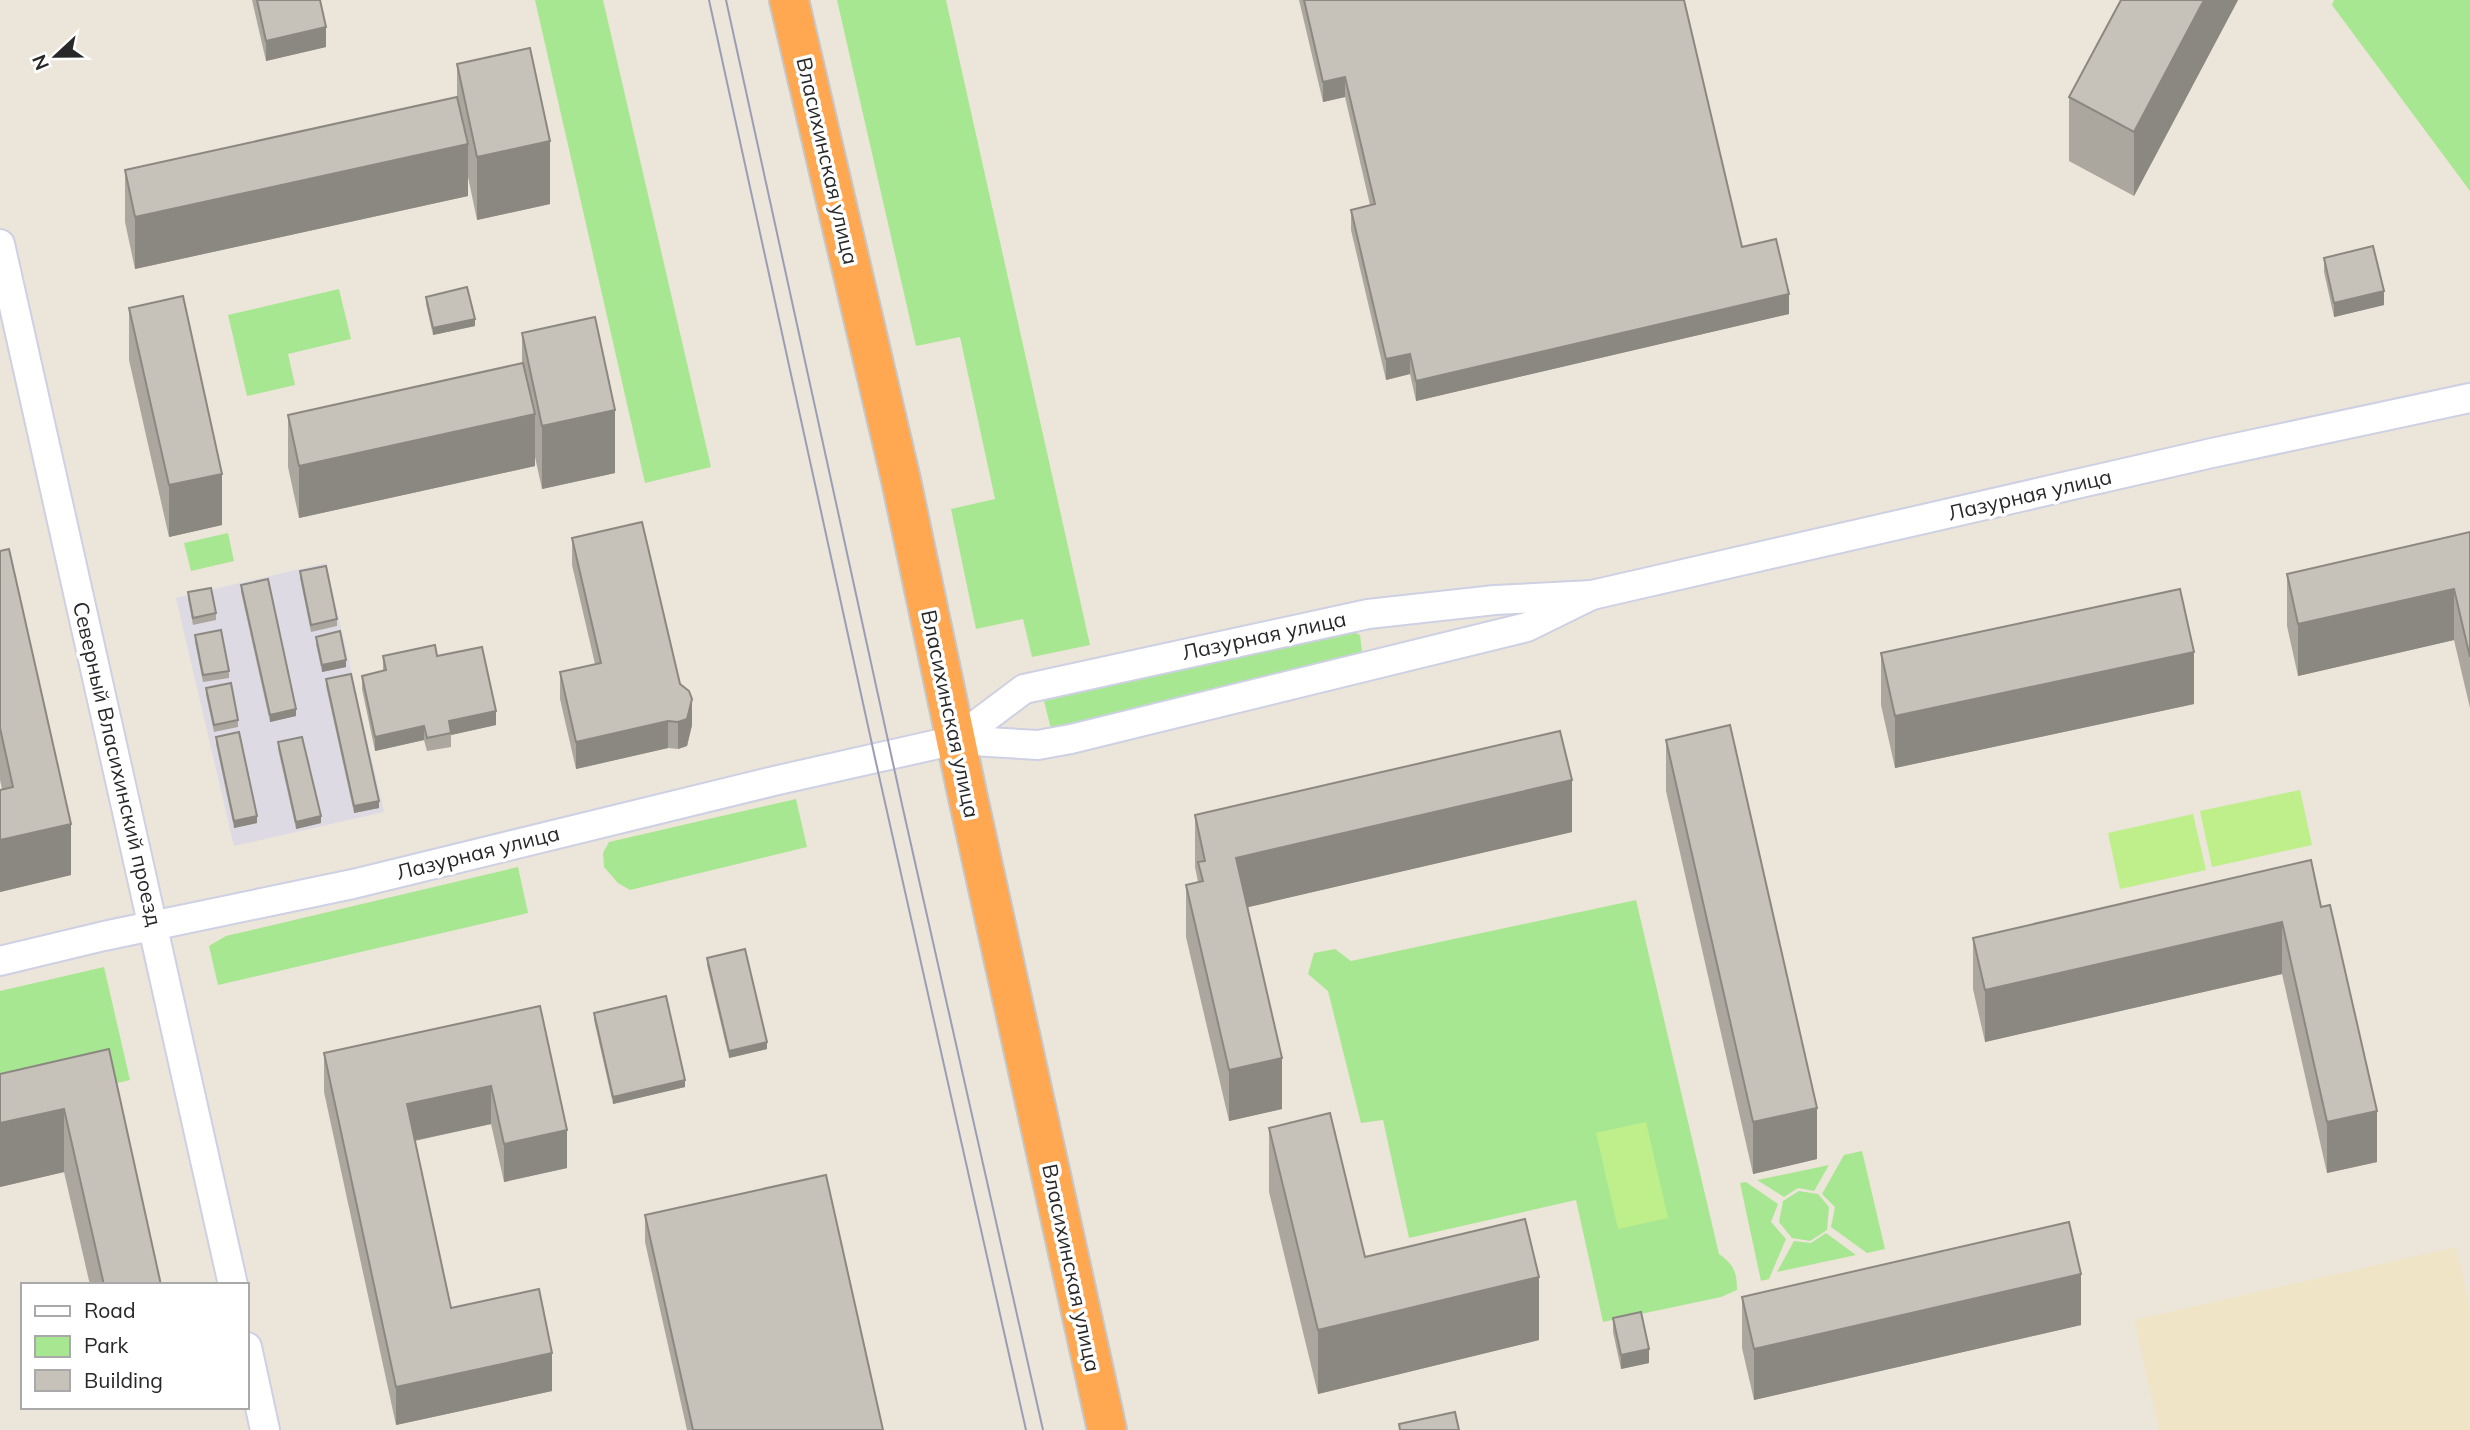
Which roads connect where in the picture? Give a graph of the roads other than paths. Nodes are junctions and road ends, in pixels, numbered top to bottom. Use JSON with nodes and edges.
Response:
{"nodes":[{"id":1,"x":789,"y":0,"type":"edge"},
{"id":2,"x":0,"y":244,"type":"edge"},
{"id":3,"x":2470,"y":398,"type":"edge"},
{"id":4,"x":1592,"y":595,"type":"junction"},
{"id":5,"x":956,"y":740,"type":"junction"},
{"id":6,"x":153,"y":926,"type":"junction"},
{"id":7,"x":0,"y":961,"type":"edge"},
{"id":8,"x":233,"y":1283,"type":"edge"},
{"id":9,"x":248,"y":1352,"type":"edge"},
{"id":10,"x":265,"y":1430,"type":"edge"},
{"id":11,"x":1107,"y":1430,"type":"edge"}],
"edges":[{"from":1,"to":5,"type":"highway","name":"Власихинская улица"},
{"from":2,"to":6,"type":"street","name":"Северный Власихинский проезд"},
{"from":3,"to":4,"type":"street","name":"Лазурная улица"},
{"from":4,"to":5,"type":"street","name":"Лазурная улица"},
{"from":4,"to":5,"type":"street","name":"Лазурная улица"},
{"from":5,"to":6,"type":"street","name":"Лазурная улица"},
{"from":5,"to":11,"type":"highway","name":"Власихинская улица"},
{"from":6,"to":7,"type":"street","name":"Лазурная улица"},
{"from":6,"to":8,"type":"street","name":"Северный Власихинский проезд"},
{"from":9,"to":10,"type":"street"}]}
